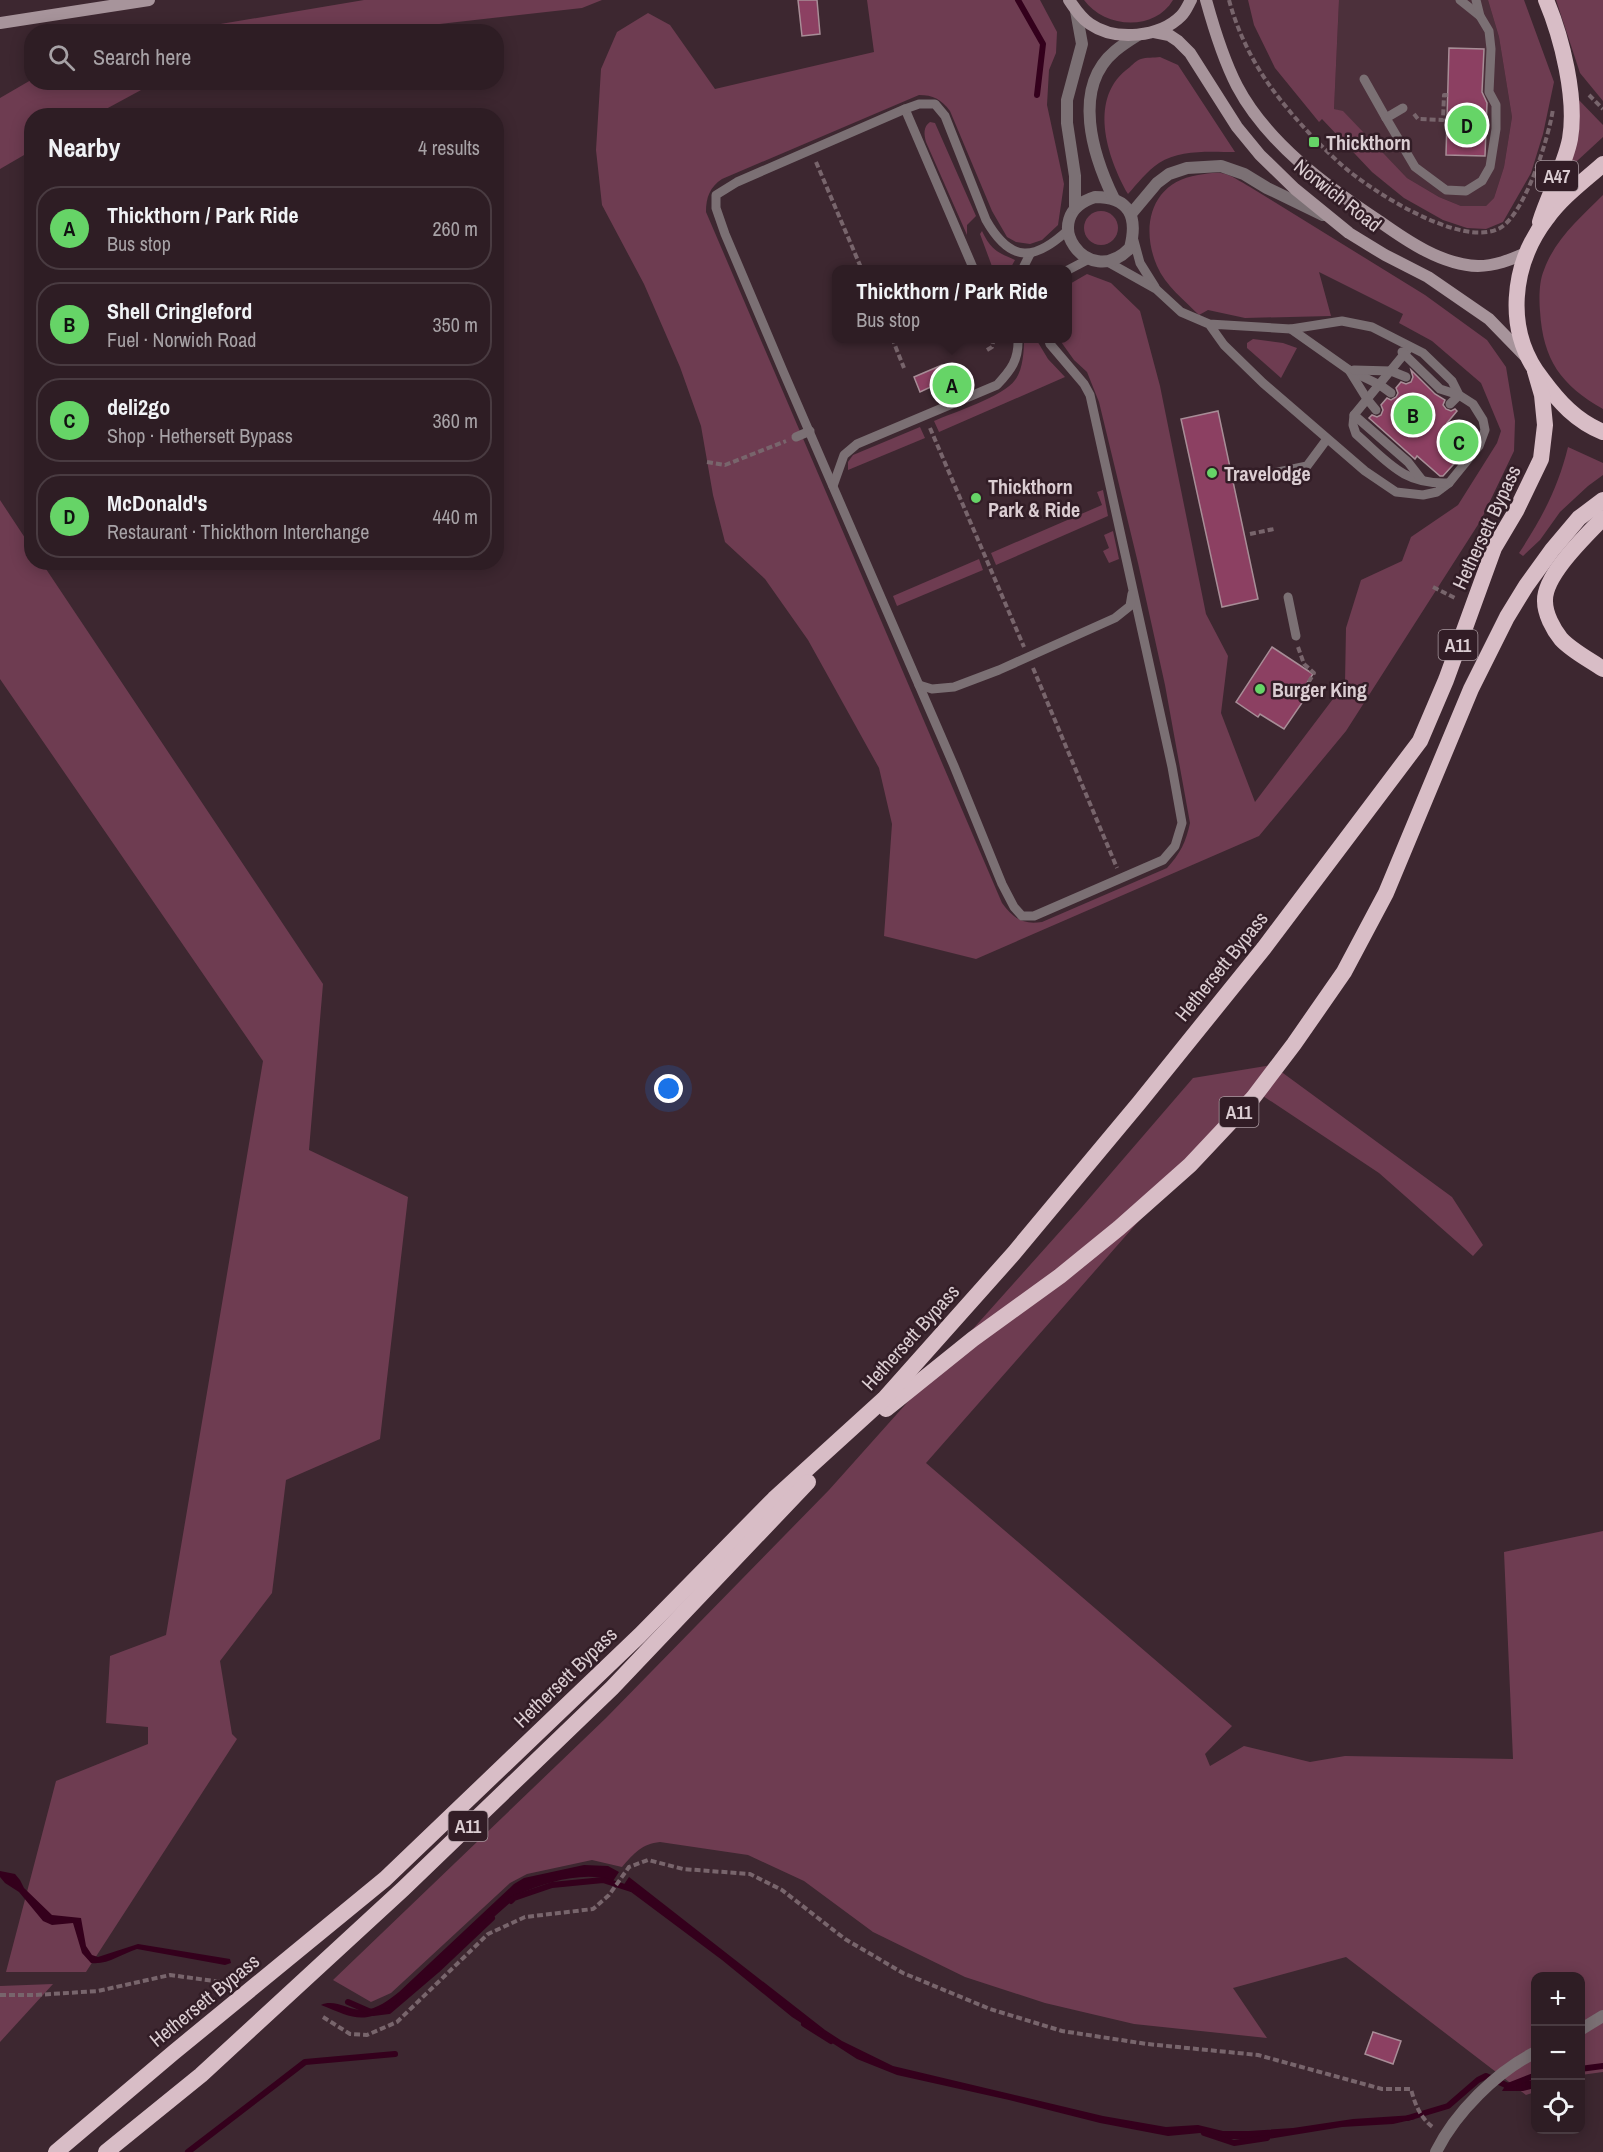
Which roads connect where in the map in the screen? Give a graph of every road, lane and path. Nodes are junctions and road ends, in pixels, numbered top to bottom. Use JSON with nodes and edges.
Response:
{"nodes":[{"id":1,"x":149,"y":0,"type":"edge"},
{"id":2,"x":1191,"y":0,"type":"edge"},
{"id":3,"x":1206,"y":0,"type":"edge"},
{"id":4,"x":1460,"y":0,"type":"edge"},
{"id":5,"x":1476,"y":0,"type":"edge"},
{"id":6,"x":1546,"y":0,"type":"edge"},
{"id":7,"x":1072,"y":5,"type":"edge"},
{"id":8,"x":1480,"y":16,"type":"junction"},
{"id":9,"x":0,"y":23,"type":"edge"},
{"id":10,"x":1154,"y":32,"type":"junction"},
{"id":11,"x":1138,"y":35,"type":"junction"},
{"id":12,"x":1364,"y":79,"type":"dead end"},
{"id":13,"x":1587,"y":93,"type":"dead end"},
{"id":14,"x":1448,"y":95,"type":"dead end"},
{"id":15,"x":1402,"y":108,"type":"dead end"},
{"id":16,"x":905,"y":109,"type":"junction"},
{"id":17,"x":1603,"y":109,"type":"edge"},
{"id":18,"x":1413,"y":111,"type":"dead end"},
{"id":19,"x":1386,"y":118,"type":"junction"},
{"id":20,"x":811,"y":150,"type":"junction"},
{"id":21,"x":1603,"y":164,"type":"edge"},
{"id":22,"x":1114,"y":199,"type":"junction"},
{"id":23,"x":1075,"y":207,"type":"junction"},
{"id":24,"x":1131,"y":214,"type":"junction"},
{"id":25,"x":1329,"y":218,"type":"junction"},
{"id":26,"x":1069,"y":229,"type":"junction"},
{"id":27,"x":1536,"y":234,"type":"junction"},
{"id":28,"x":1133,"y":237,"type":"junction"},
{"id":29,"x":1526,"y":253,"type":"junction"},
{"id":30,"x":1030,"y":254,"type":"junction"},
{"id":31,"x":1089,"y":259,"type":"junction"},
{"id":32,"x":1107,"y":261,"type":"junction"},
{"id":33,"x":860,"y":265,"type":"edge"},
{"id":34,"x":972,"y":265,"type":"edge"},
{"id":35,"x":1024,"y":265,"type":"edge"},
{"id":36,"x":1072,"y":268,"type":"edge"},
{"id":37,"x":1156,"y":289,"type":"junction"},
{"id":38,"x":1209,"y":324,"type":"junction"},
{"id":39,"x":1291,"y":329,"type":"junction"},
{"id":40,"x":894,"y":343,"type":"edge"},
{"id":41,"x":993,"y":343,"type":"edge"},
{"id":42,"x":1018,"y":343,"type":"edge"},
{"id":43,"x":1050,"y":343,"type":"edge"},
{"id":44,"x":987,"y":350,"type":"dead end"},
{"id":45,"x":1407,"y":351,"type":"junction"},
{"id":46,"x":1532,"y":365,"type":"junction"},
{"id":47,"x":904,"y":368,"type":"dead end"},
{"id":48,"x":1349,"y":370,"type":"junction"},
{"id":49,"x":1390,"y":372,"type":"junction"},
{"id":50,"x":1406,"y":377,"type":"dead end"},
{"id":51,"x":1380,"y":385,"type":"junction"},
{"id":52,"x":1391,"y":393,"type":"dead end"},
{"id":53,"x":1459,"y":395,"type":"junction"},
{"id":54,"x":1367,"y":399,"type":"junction"},
{"id":55,"x":1450,"y":404,"type":"dead end"},
{"id":56,"x":1376,"y":410,"type":"dead end"},
{"id":57,"x":925,"y":416,"type":"junction"},
{"id":58,"x":810,"y":431,"type":"junction"},
{"id":59,"x":1603,"y":432,"type":"edge"},
{"id":60,"x":796,"y":437,"type":"joint"},
{"id":61,"x":1327,"y":439,"type":"junction"},
{"id":62,"x":707,"y":462,"type":"dead end"},
{"id":63,"x":1263,"y":475,"type":"dead end"},
{"id":64,"x":1449,"y":483,"type":"junction"},
{"id":65,"x":833,"y":486,"type":"junction"},
{"id":66,"x":1603,"y":500,"type":"edge"},
{"id":67,"x":1603,"y":518,"type":"edge"},
{"id":68,"x":1274,"y":529,"type":"dead end"},
{"id":69,"x":1250,"y":534,"type":"dead end"},
{"id":70,"x":1433,"y":587,"type":"dead end"},
{"id":71,"x":1133,"y":589,"type":"junction"},
{"id":72,"x":1287,"y":597,"type":"dead end"},
{"id":73,"x":1463,"y":603,"type":"dead end"},
{"id":74,"x":1296,"y":636,"type":"joint"},
{"id":75,"x":1028,"y":657,"type":"junction"},
{"id":76,"x":1603,"y":669,"type":"edge"},
{"id":77,"x":919,"y":685,"type":"junction"},
{"id":78,"x":1302,"y":689,"type":"dead end"},
{"id":79,"x":1114,"y":861,"type":"dead end"},
{"id":80,"x":221,"y":1982,"type":"dead end"},
{"id":81,"x":0,"y":1995,"type":"edge"},
{"id":82,"x":1603,"y":2016,"type":"edge"},
{"id":83,"x":323,"y":2017,"type":"dead end"},
{"id":84,"x":1585,"y":2027,"type":"edge"},
{"id":85,"x":1531,"y":2055,"type":"edge"},
{"id":86,"x":1427,"y":2123,"type":"dead end"},
{"id":87,"x":56,"y":2152,"type":"edge"},
{"id":88,"x":106,"y":2152,"type":"edge"},
{"id":89,"x":1436,"y":2152,"type":"edge"}],
"edges":[{"from":1,"to":9,"type":"main road"},
{"from":2,"to":10,"type":"main road"},
{"from":3,"to":29,"type":"main road","name":"Norwich Road"},
{"from":4,"to":8,"type":"lane"},
{"from":5,"to":8,"type":"lane"},
{"from":6,"to":27,"type":"highway","number":"A47"},
{"from":7,"to":11,"type":"main road"},
{"from":7,"to":23,"type":"street"},
{"from":8,"to":19,"type":"lane"},
{"from":10,"to":11,"type":"main road"},
{"from":10,"to":25,"type":"main road","name":"Norwich Road"},
{"from":11,"to":22,"type":"street"},
{"from":12,"to":19,"type":"lane"},
{"from":13,"to":17,"type":"path"},
{"from":14,"to":18,"type":"path"},
{"from":15,"to":19,"type":"lane"},
{"from":16,"to":20,"type":"lane"},
{"from":16,"to":30,"type":"lane"},
{"from":16,"to":34,"type":"lane"},
{"from":20,"to":33,"type":"path"},
{"from":20,"to":58,"type":"lane"},
{"from":21,"to":27,"type":"highway"},
{"from":22,"to":23,"type":"street"},
{"from":22,"to":24,"type":"street"},
{"from":23,"to":26,"type":"street"},
{"from":24,"to":25,"type":"street"},
{"from":24,"to":28,"type":"street"},
{"from":25,"to":46,"type":"main road","name":"Norwich Road"},
{"from":26,"to":30,"type":"lane"},
{"from":26,"to":31,"type":"street"},
{"from":27,"to":29,"type":"highway"},
{"from":28,"to":32,"type":"street"},
{"from":28,"to":37,"type":"lane"},
{"from":29,"to":46,"type":"highway"},
{"from":30,"to":35,"type":"lane"},
{"from":31,"to":32,"type":"street"},
{"from":31,"to":36,"type":"lane"},
{"from":32,"to":37,"type":"lane"},
{"from":37,"to":38,"type":"lane"},
{"from":38,"to":39,"type":"lane"},
{"from":38,"to":61,"type":"lane"},
{"from":39,"to":45,"type":"lane"},
{"from":39,"to":48,"type":"lane"},
{"from":40,"to":47,"type":"path"},
{"from":41,"to":44,"type":"path"},
{"from":42,"to":57,"type":"lane"},
{"from":43,"to":71,"type":"lane"},
{"from":45,"to":49,"type":"lane"},
{"from":45,"to":53,"type":"lane"},
{"from":45,"to":53,"type":"lane"},
{"from":46,"to":59,"type":"highway"},
{"from":46,"to":87,"type":"highway","name":"Hethersett Bypass","number":"A11"},
{"from":48,"to":49,"type":"lane"},
{"from":48,"to":51,"type":"lane"},
{"from":48,"to":54,"type":"lane"},
{"from":49,"to":50,"type":"lane"},
{"from":49,"to":51,"type":"lane"},
{"from":51,"to":52,"type":"lane"},
{"from":51,"to":54,"type":"lane"},
{"from":53,"to":55,"type":"lane"},
{"from":53,"to":64,"type":"lane"},
{"from":54,"to":56,"type":"lane"},
{"from":54,"to":64,"type":"lane"},
{"from":57,"to":65,"type":"lane"},
{"from":57,"to":75,"type":"path"},
{"from":58,"to":60,"type":"lane"},
{"from":58,"to":65,"type":"lane"},
{"from":60,"to":62,"type":"path"},
{"from":61,"to":63,"type":"lane"},
{"from":61,"to":64,"type":"lane"},
{"from":65,"to":77,"type":"lane"},
{"from":66,"to":88,"type":"highway","name":"Hethersett Bypass","number":"A11"},
{"from":67,"to":76,"type":"highway"},
{"from":68,"to":69,"type":"path"},
{"from":70,"to":73,"type":"path"},
{"from":71,"to":75,"type":"lane"},
{"from":71,"to":77,"type":"lane"},
{"from":72,"to":74,"type":"lane"},
{"from":74,"to":78,"type":"path"},
{"from":75,"to":77,"type":"lane"},
{"from":75,"to":79,"type":"path"},
{"from":80,"to":81,"type":"path"},
{"from":82,"to":84,"type":"street"},
{"from":83,"to":86,"type":"path"},
{"from":85,"to":89,"type":"street"}]}
